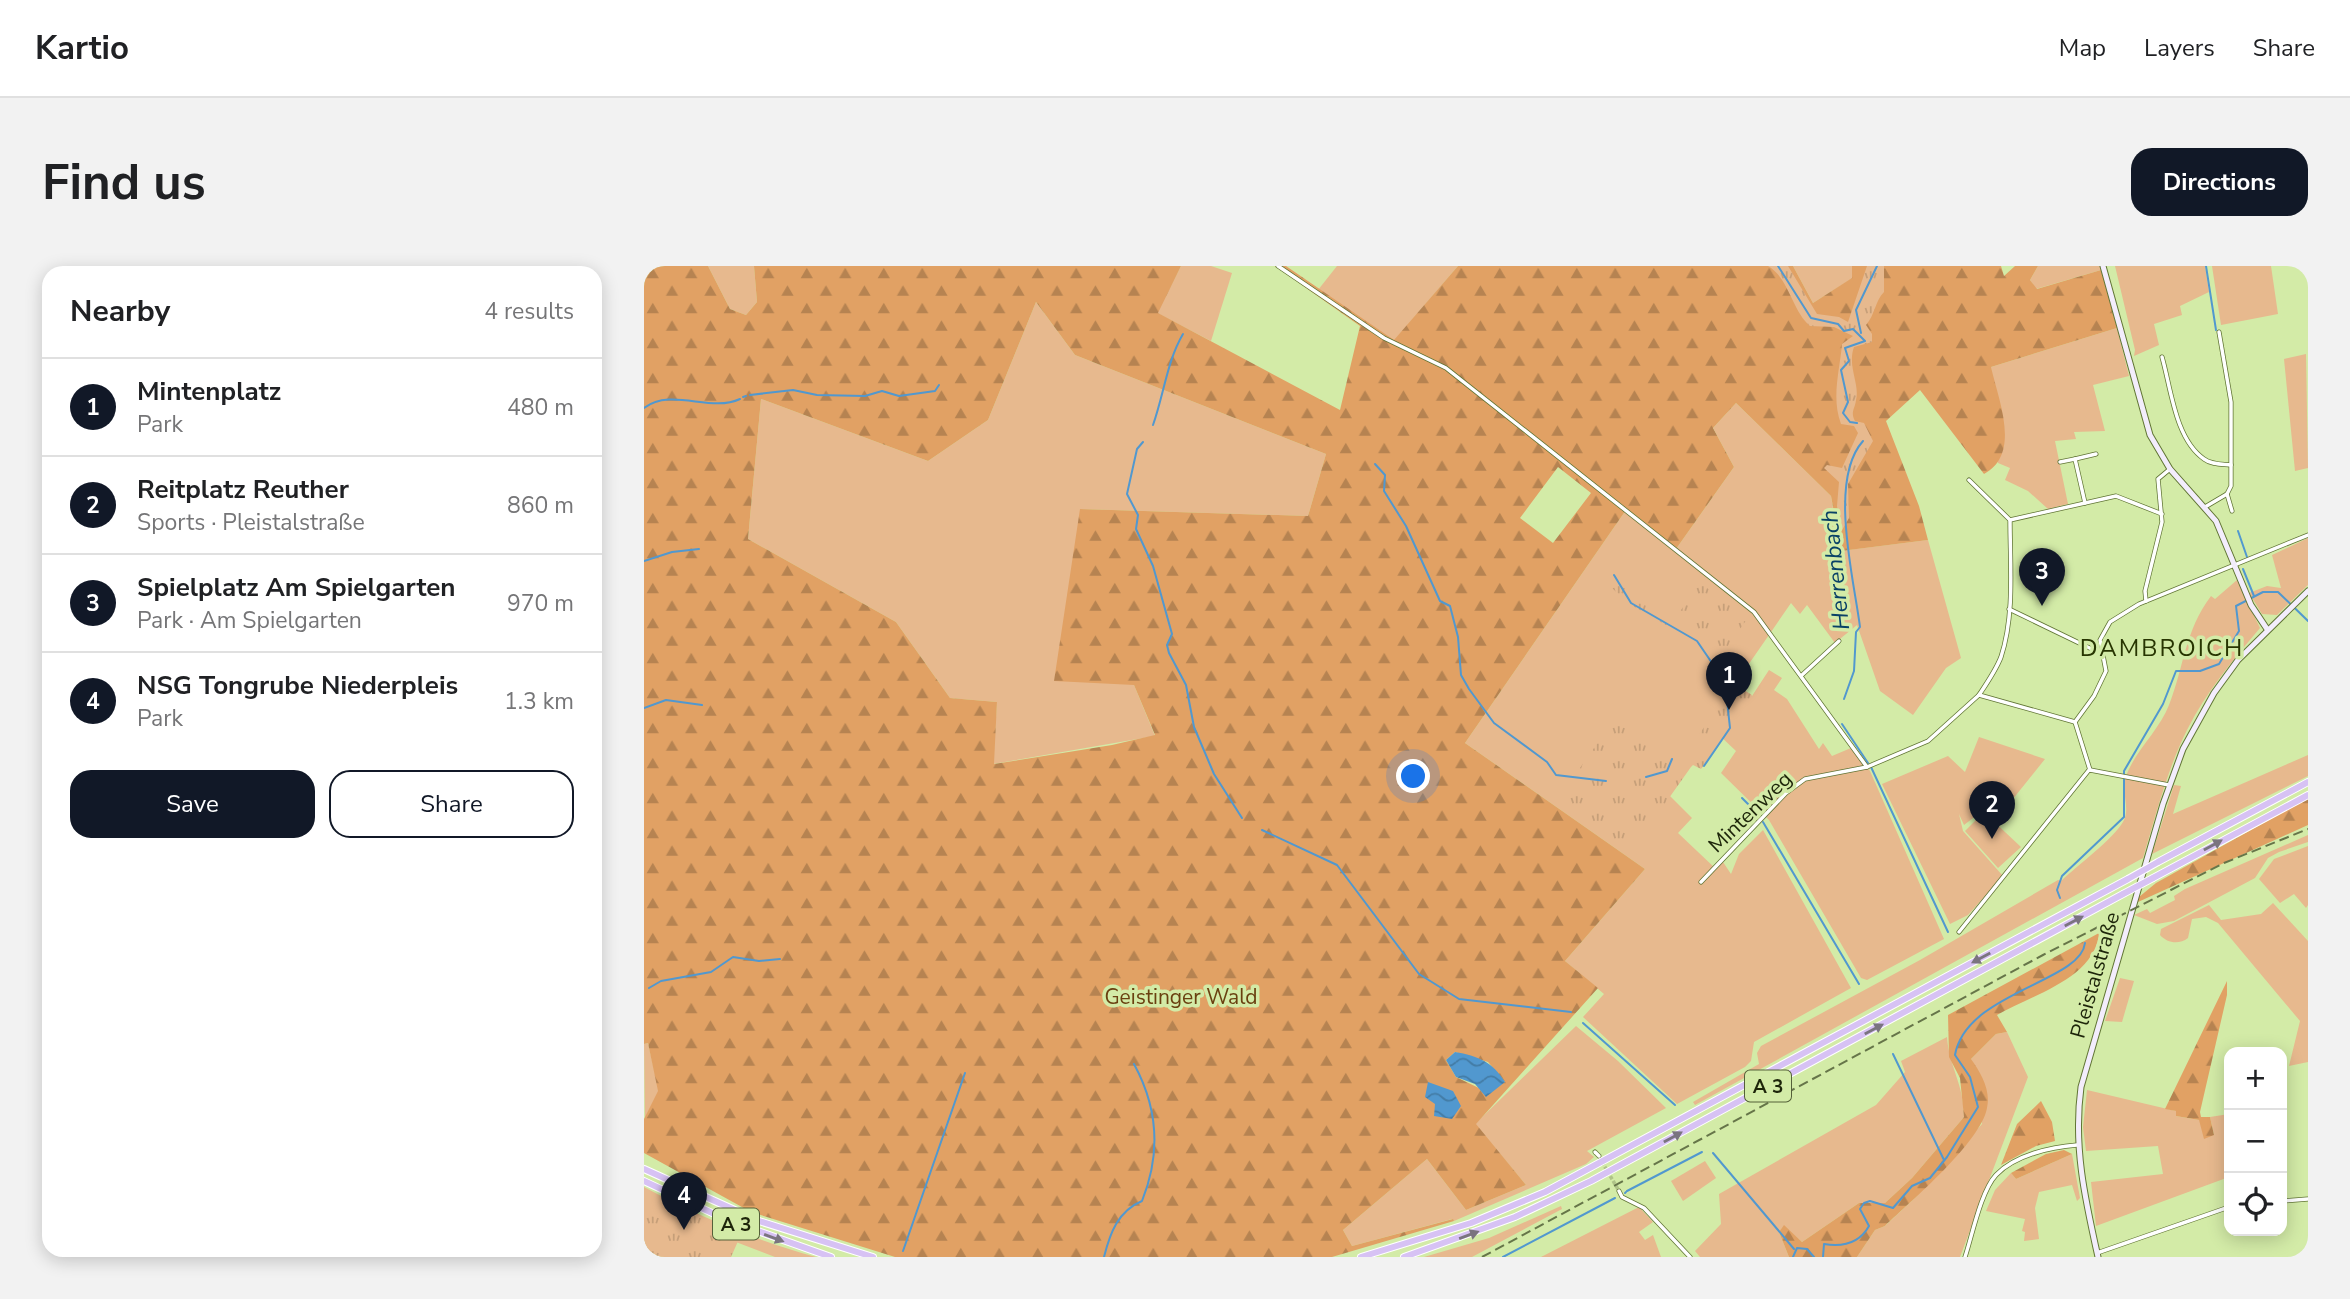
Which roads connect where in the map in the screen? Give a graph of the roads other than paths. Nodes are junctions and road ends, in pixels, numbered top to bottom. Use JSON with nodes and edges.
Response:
{"nodes":[{"id":1,"x":1278,"y":266,"type":"edge"},
{"id":2,"x":2103,"y":266,"type":"edge"},
{"id":3,"x":2219,"y":332,"type":"dead end"},
{"id":4,"x":2162,"y":357,"type":"dead end"},
{"id":5,"x":2096,"y":454,"type":"dead end"},
{"id":6,"x":2076,"y":459,"type":"junction"},
{"id":7,"x":2060,"y":461,"type":"dead end"},
{"id":8,"x":2231,"y":465,"type":"junction"},
{"id":9,"x":2170,"y":468,"type":"junction"},
{"id":10,"x":1969,"y":480,"type":"dead end"},
{"id":11,"x":2227,"y":494,"type":"junction"},
{"id":12,"x":2085,"y":503,"type":"junction"},
{"id":13,"x":2205,"y":507,"type":"junction"},
{"id":14,"x":2232,"y":510,"type":"dead end"},
{"id":15,"x":2162,"y":514,"type":"junction"},
{"id":16,"x":2010,"y":520,"type":"junction"},
{"id":17,"x":2308,"y":535,"type":"edge"},
{"id":18,"x":2235,"y":566,"type":"junction"},
{"id":19,"x":2308,"y":591,"type":"edge"},
{"id":20,"x":2146,"y":601,"type":"junction"},
{"id":21,"x":2009,"y":609,"type":"junction"},
{"id":22,"x":2267,"y":629,"type":"junction"},
{"id":23,"x":1839,"y":641,"type":"dead end"},
{"id":24,"x":2102,"y":654,"type":"junction"},
{"id":25,"x":1802,"y":676,"type":"junction"},
{"id":26,"x":1979,"y":695,"type":"junction"},
{"id":27,"x":2075,"y":722,"type":"junction"},
{"id":28,"x":1867,"y":767,"type":"junction"},
{"id":29,"x":2090,"y":769,"type":"junction"},
{"id":30,"x":2308,"y":782,"type":"edge"},
{"id":31,"x":2169,"y":785,"type":"junction"},
{"id":32,"x":2308,"y":794,"type":"edge"},
{"id":33,"x":1701,"y":882,"type":"dead end"},
{"id":34,"x":1959,"y":932,"type":"dead end"},
{"id":35,"x":2077,"y":1145,"type":"junction"},
{"id":36,"x":644,"y":1169,"type":"edge"},
{"id":37,"x":644,"y":1181,"type":"edge"},
{"id":38,"x":1619,"y":1191,"type":"tunnel mouth"},
{"id":39,"x":2308,"y":1199,"type":"edge"},
{"id":40,"x":2287,"y":1201,"type":"edge"},
{"id":41,"x":2224,"y":1209,"type":"edge"},
{"id":42,"x":2097,"y":1255,"type":"edge"},
{"id":43,"x":831,"y":1257,"type":"edge"},
{"id":44,"x":873,"y":1257,"type":"edge"},
{"id":45,"x":1361,"y":1257,"type":"edge"},
{"id":46,"x":1404,"y":1257,"type":"edge"},
{"id":47,"x":1690,"y":1257,"type":"edge"},
{"id":48,"x":1965,"y":1257,"type":"edge"}],
"edges":[{"from":1,"to":25,"type":"street"},
{"from":2,"to":9,"type":"main road"},
{"from":3,"to":8,"type":"street"},
{"from":4,"to":8,"type":"street"},
{"from":5,"to":6,"type":"street"},
{"from":6,"to":7,"type":"street"},
{"from":6,"to":12,"type":"street"},
{"from":8,"to":11,"type":"street"},
{"from":9,"to":13,"type":"main road"},
{"from":9,"to":15,"type":"street"},
{"from":10,"to":16,"type":"street"},
{"from":11,"to":13,"type":"street"},
{"from":11,"to":14,"type":"street"},
{"from":12,"to":15,"type":"street"},
{"from":12,"to":16,"type":"street"},
{"from":13,"to":18,"type":"main road"},
{"from":15,"to":20,"type":"street"},
{"from":16,"to":21,"type":"street","name":"Mintenweg"},
{"from":17,"to":18,"type":"street"},
{"from":18,"to":20,"type":"street"},
{"from":18,"to":22,"type":"main road"},
{"from":19,"to":22,"type":"main road","name":"Pleistalstraße"},
{"from":20,"to":24,"type":"street"},
{"from":21,"to":24,"type":"street"},
{"from":21,"to":26,"type":"street","name":"Mintenweg"},
{"from":22,"to":31,"type":"main road","name":"Pleistalstraße"},
{"from":23,"to":25,"type":"street"},
{"from":24,"to":27,"type":"street"},
{"from":25,"to":28,"type":"street"},
{"from":26,"to":27,"type":"street"},
{"from":26,"to":28,"type":"street","name":"Mintenweg"},
{"from":27,"to":29,"type":"street"},
{"from":28,"to":33,"type":"street","name":"Mintenweg"},
{"from":29,"to":31,"type":"street"},
{"from":29,"to":34,"type":"street"},
{"from":30,"to":45,"type":"highway","number":"A 3","one_way":true,"bridge":true},
{"from":31,"to":35,"type":"main road","name":"Pleistalstraße"},
{"from":46,"to":32,"type":"highway","number":"A 3","one_way":true,"bridge":true},
{"from":35,"to":42,"type":"main road","name":"Pleistalstraße"},
{"from":35,"to":48,"type":"street"},
{"from":36,"to":44,"type":"highway","number":"A 3"},
{"from":37,"to":43,"type":"highway","number":"A 3","one_way":true},
{"from":38,"to":47,"type":"street"},
{"from":39,"to":40,"type":"street"},
{"from":41,"to":42,"type":"street"}]}
